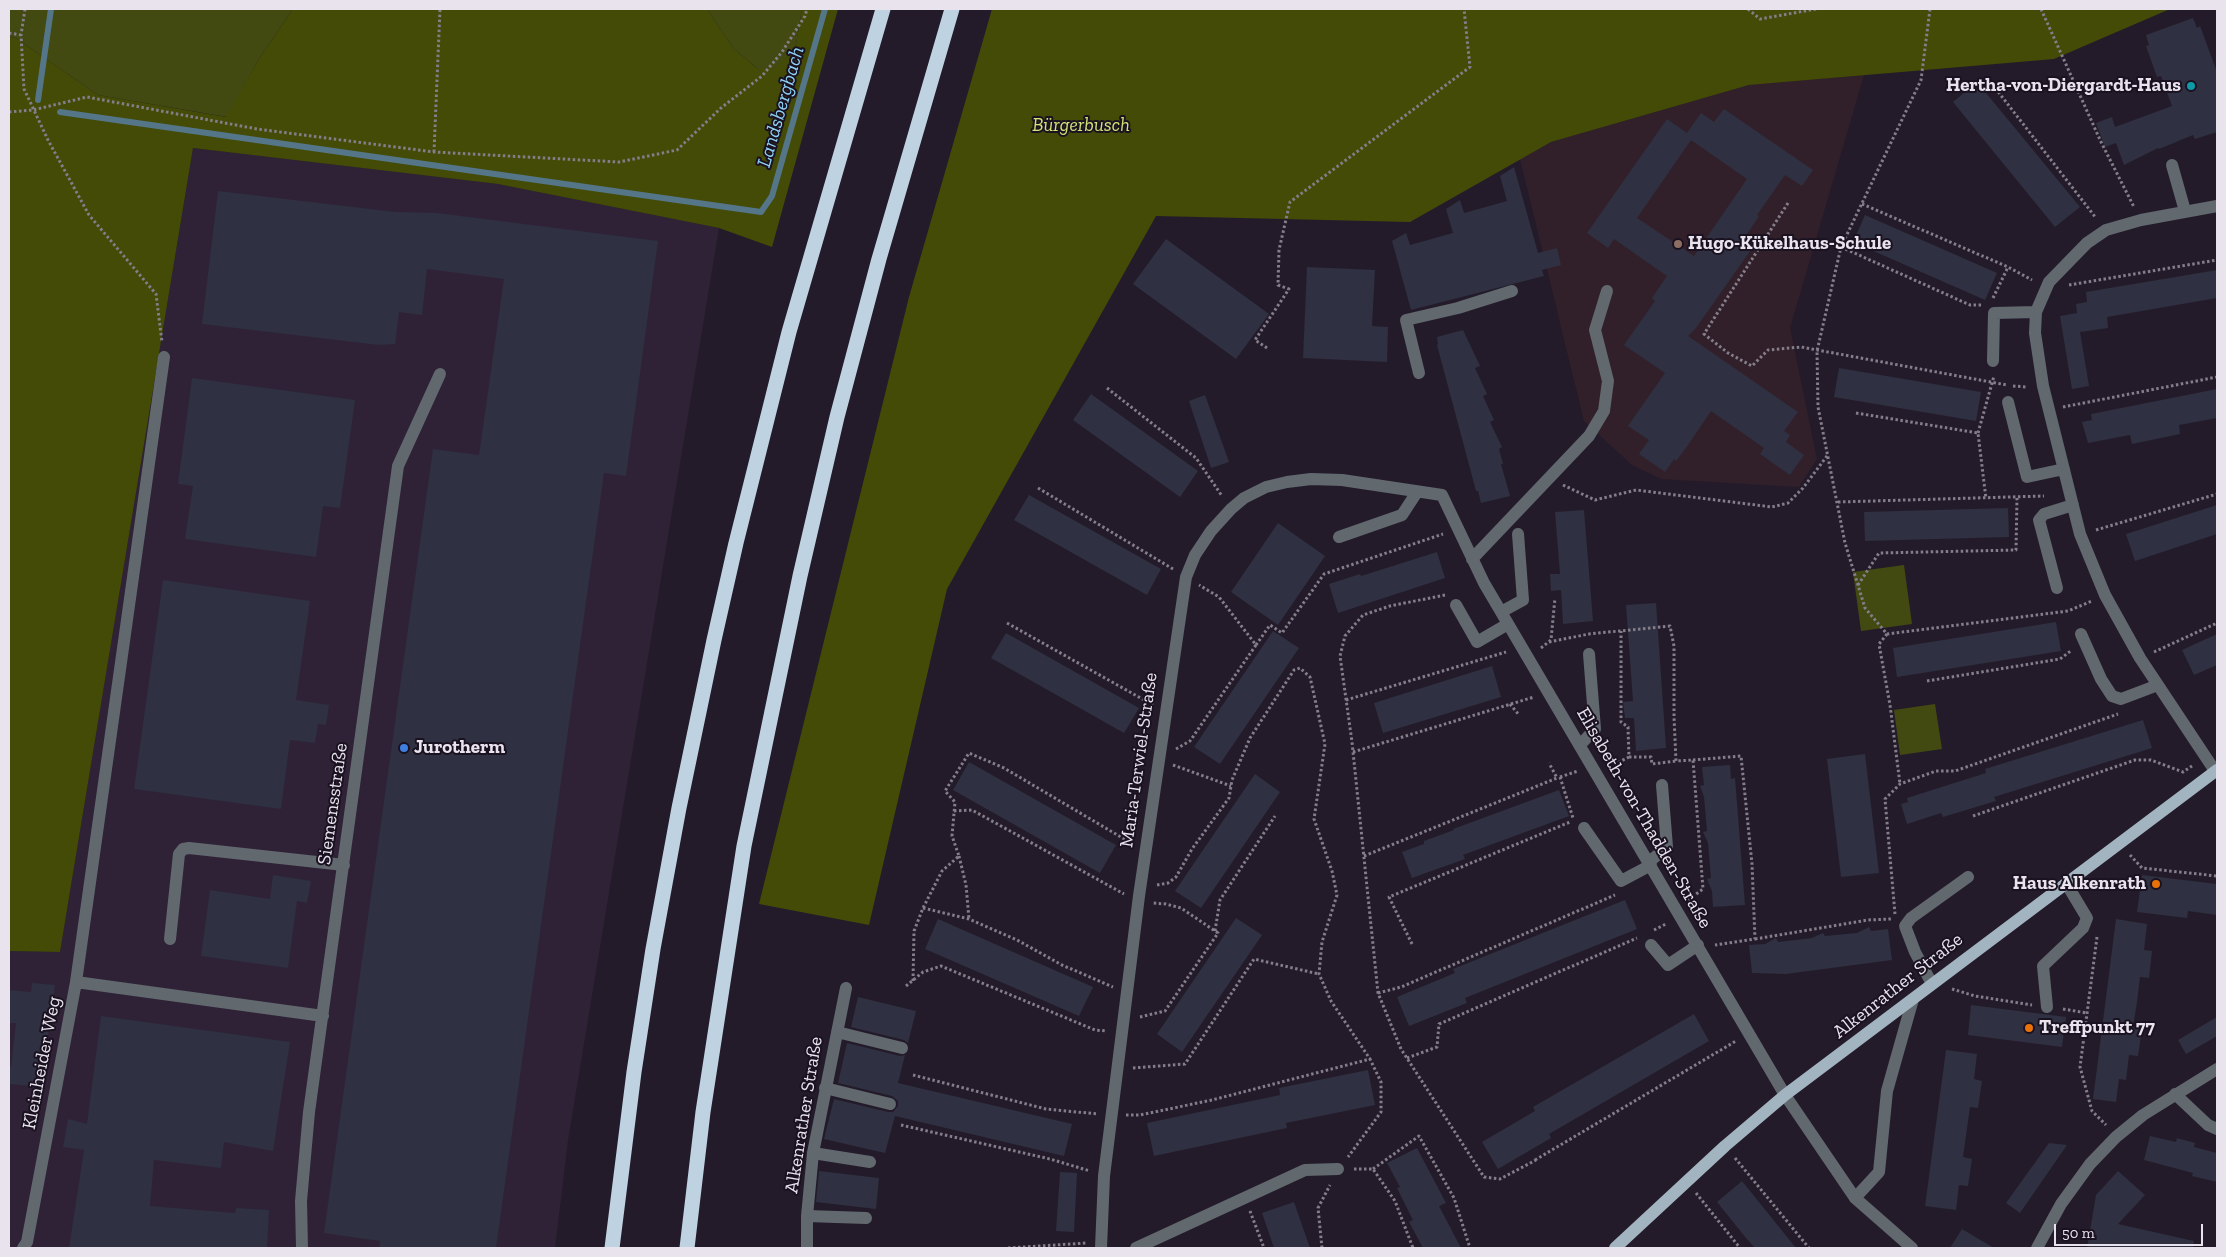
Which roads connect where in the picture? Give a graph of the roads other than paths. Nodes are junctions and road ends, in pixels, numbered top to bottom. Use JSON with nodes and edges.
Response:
{"nodes":[{"id":1,"x":883,"y":9,"type":"edge"},
{"id":2,"x":952,"y":9,"type":"edge"},
{"id":3,"x":2172,"y":164,"type":"dead end"},
{"id":4,"x":2217,"y":206,"type":"edge"},
{"id":5,"x":2185,"y":211,"type":"junction"},
{"id":6,"x":1512,"y":290,"type":"dead end"},
{"id":7,"x":1607,"y":291,"type":"dead end"},
{"id":8,"x":2036,"y":312,"type":"junction"},
{"id":9,"x":164,"y":357,"type":"road end"},
{"id":10,"x":1993,"y":361,"type":"road end"},
{"id":11,"x":1418,"y":373,"type":"dead end"},
{"id":12,"x":440,"y":374,"type":"dead end"},
{"id":13,"x":2008,"y":402,"type":"dead end"},
{"id":14,"x":2064,"y":469,"type":"junction"},
{"id":15,"x":1417,"y":492,"type":"junction"},
{"id":16,"x":1442,"y":495,"type":"joint"},
{"id":17,"x":2073,"y":504,"type":"junction"},
{"id":18,"x":1518,"y":534,"type":"dead end"},
{"id":19,"x":1340,"y":537,"type":"dead end"},
{"id":20,"x":1472,"y":559,"type":"junction"},
{"id":21,"x":2057,"y":588,"type":"dead end"},
{"id":22,"x":1456,"y":605,"type":"dead end"},
{"id":23,"x":1501,"y":612,"type":"junction"},
{"id":24,"x":1508,"y":624,"type":"junction"},
{"id":25,"x":2081,"y":634,"type":"road end"},
{"id":26,"x":1589,"y":654,"type":"dead end"},
{"id":27,"x":2158,"y":685,"type":"junction"},
{"id":28,"x":1580,"y":745,"type":"junction"},
{"id":29,"x":2216,"y":770,"type":"edge"},
{"id":30,"x":1662,"y":785,"type":"dead end"},
{"id":31,"x":1578,"y":823,"type":"road end"},
{"id":32,"x":1650,"y":864,"type":"junction"},
{"id":33,"x":344,"y":865,"type":"junction"},
{"id":34,"x":1968,"y":877,"type":"dead end"},
{"id":35,"x":2066,"y":883,"type":"junction"},
{"id":36,"x":170,"y":939,"type":"dead end"},
{"id":37,"x":1651,"y":945,"type":"dead end"},
{"id":38,"x":1698,"y":946,"type":"junction"},
{"id":39,"x":76,"y":982,"type":"junction"},
{"id":40,"x":1932,"y":984,"type":"junction"},
{"id":41,"x":846,"y":988,"type":"dead end"},
{"id":42,"x":1913,"y":998,"type":"junction"},
{"id":43,"x":2047,"y":1007,"type":"road end"},
{"id":44,"x":323,"y":1016,"type":"junction"},
{"id":45,"x":837,"y":1032,"type":"junction"},
{"id":46,"x":902,"y":1048,"type":"dead end"},
{"id":47,"x":2217,"y":1069,"type":"edge"},
{"id":48,"x":825,"y":1088,"type":"junction"},
{"id":49,"x":2175,"y":1094,"type":"junction"},
{"id":50,"x":1785,"y":1095,"type":"junction"},
{"id":51,"x":890,"y":1104,"type":"dead end"},
{"id":52,"x":2217,"y":1130,"type":"edge"},
{"id":53,"x":813,"y":1153,"type":"junction"},
{"id":54,"x":870,"y":1162,"type":"dead end"},
{"id":55,"x":1338,"y":1170,"type":"road end"},
{"id":56,"x":1855,"y":1198,"type":"junction"},
{"id":57,"x":807,"y":1216,"type":"junction"},
{"id":58,"x":866,"y":1218,"type":"dead end"},
{"id":59,"x":1101,"y":1245,"type":"edge"},
{"id":60,"x":23,"y":1248,"type":"edge"},
{"id":61,"x":302,"y":1248,"type":"edge"},
{"id":62,"x":612,"y":1248,"type":"edge"},
{"id":63,"x":687,"y":1248,"type":"edge"},
{"id":64,"x":807,"y":1248,"type":"edge"},
{"id":65,"x":1136,"y":1248,"type":"edge"},
{"id":66,"x":1615,"y":1248,"type":"edge"},
{"id":67,"x":1912,"y":1248,"type":"edge"},
{"id":68,"x":2037,"y":1248,"type":"edge"}],
"edges":[{"from":1,"to":62,"type":"highway"},
{"from":2,"to":63,"type":"highway"},
{"from":3,"to":5,"type":"street"},
{"from":4,"to":5,"type":"street"},
{"from":5,"to":8,"type":"street"},
{"from":6,"to":11,"type":"street"},
{"from":7,"to":20,"type":"street"},
{"from":8,"to":10,"type":"street"},
{"from":8,"to":14,"type":"street"},
{"from":9,"to":39,"type":"street"},
{"from":12,"to":33,"type":"street","name":"Siemensstraße"},
{"from":13,"to":14,"type":"street"},
{"from":14,"to":17,"type":"street"},
{"from":15,"to":16,"type":"street","name":"Maria-Terwiel-Straße"},
{"from":15,"to":19,"type":"street"},
{"from":15,"to":59,"type":"street","name":"Maria-Terwiel-Straße"},
{"from":16,"to":20,"type":"street","name":"Elisabeth-von-Thadden-Straße"},
{"from":17,"to":21,"type":"street"},
{"from":17,"to":27,"type":"street"},
{"from":18,"to":23,"type":"street"},
{"from":20,"to":23,"type":"street","name":"Elisabeth-von-Thadden-Straße"},
{"from":22,"to":24,"type":"street"},
{"from":23,"to":24,"type":"street","name":"Elisabeth-von-Thadden-Straße"},
{"from":24,"to":28,"type":"street","name":"Elisabeth-von-Thadden-Straße"},
{"from":25,"to":27,"type":"street"},
{"from":26,"to":28,"type":"street"},
{"from":27,"to":29,"type":"street"},
{"from":28,"to":32,"type":"street","name":"Elisabeth-von-Thadden-Straße"},
{"from":29,"to":35,"type":"main road","name":"Alkenrather Straße"},
{"from":30,"to":32,"type":"street"},
{"from":31,"to":32,"type":"street"},
{"from":32,"to":38,"type":"street","name":"Elisabeth-von-Thadden-Straße"},
{"from":33,"to":36,"type":"street"},
{"from":33,"to":44,"type":"street","name":"Siemensstraße"},
{"from":34,"to":40,"type":"street"},
{"from":35,"to":40,"type":"main road","name":"Alkenrather Straße"},
{"from":35,"to":43,"type":"street"},
{"from":37,"to":38,"type":"street"},
{"from":38,"to":50,"type":"street","name":"Elisabeth-von-Thadden-Straße"},
{"from":39,"to":44,"type":"street","name":"Kleinheider Weg"},
{"from":39,"to":60,"type":"street","name":"Kleinheider Weg"},
{"from":40,"to":42,"type":"main road","name":"Alkenrather Straße"},
{"from":41,"to":45,"type":"street","name":"Alkenrather Straße"},
{"from":42,"to":50,"type":"main road","name":"Alkenrather Straße"},
{"from":42,"to":56,"type":"street"},
{"from":44,"to":61,"type":"street","name":"Siemensstraße"},
{"from":45,"to":46,"type":"street"},
{"from":45,"to":48,"type":"street","name":"Alkenrather Straße"},
{"from":47,"to":49,"type":"street"},
{"from":48,"to":51,"type":"street"},
{"from":48,"to":53,"type":"street","name":"Alkenrather Straße"},
{"from":49,"to":52,"type":"street"},
{"from":49,"to":68,"type":"street"},
{"from":50,"to":56,"type":"street","name":"Elisabeth-von-Thadden-Straße"},
{"from":50,"to":66,"type":"main road","name":"Alkenrather Straße"},
{"from":53,"to":54,"type":"street"},
{"from":53,"to":57,"type":"street","name":"Alkenrather Straße"},
{"from":55,"to":65,"type":"street"},
{"from":56,"to":67,"type":"street","name":"Elisabeth-von-Thadden-Straße"},
{"from":57,"to":58,"type":"street"},
{"from":57,"to":64,"type":"street","name":"Alkenrather Straße"}]}
